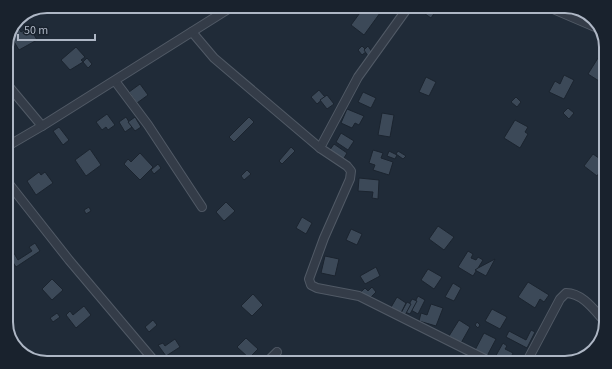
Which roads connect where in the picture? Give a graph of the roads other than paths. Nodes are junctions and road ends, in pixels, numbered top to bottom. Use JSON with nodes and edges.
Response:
{"nodes":[{"id":1,"x":222,"y":13,"type":"edge"},
{"id":2,"x":404,"y":13,"type":"edge"},
{"id":3,"x":562,"y":13,"type":"edge"},
{"id":4,"x":590,"y":25,"type":"edge"},
{"id":5,"x":192,"y":32,"type":"junction"},
{"id":6,"x":115,"y":81,"type":"junction"},
{"id":7,"x":13,"y":91,"type":"edge"},
{"id":8,"x":42,"y":126,"type":"junction"},
{"id":9,"x":13,"y":143,"type":"edge"},
{"id":10,"x":320,"y":148,"type":"junction"},
{"id":11,"x":13,"y":189,"type":"edge"},
{"id":12,"x":202,"y":208,"type":"dead end"},
{"id":13,"x":599,"y":315,"type":"edge"},
{"id":14,"x":277,"y":352,"type":"dead end"},
{"id":15,"x":150,"y":356,"type":"edge"},
{"id":16,"x":273,"y":356,"type":"edge"},
{"id":17,"x":480,"y":356,"type":"edge"},
{"id":18,"x":530,"y":356,"type":"edge"}],
"edges":[{"from":1,"to":5,"type":"street"},
{"from":2,"to":10,"type":"street"},
{"from":3,"to":4,"type":"street"},
{"from":5,"to":6,"type":"street"},
{"from":5,"to":10,"type":"street"},
{"from":6,"to":8,"type":"street"},
{"from":6,"to":12,"type":"street"},
{"from":7,"to":8,"type":"street"},
{"from":8,"to":9,"type":"street"},
{"from":10,"to":17,"type":"street"},
{"from":11,"to":15,"type":"street"},
{"from":13,"to":18,"type":"street"},
{"from":14,"to":16,"type":"street"}]}
